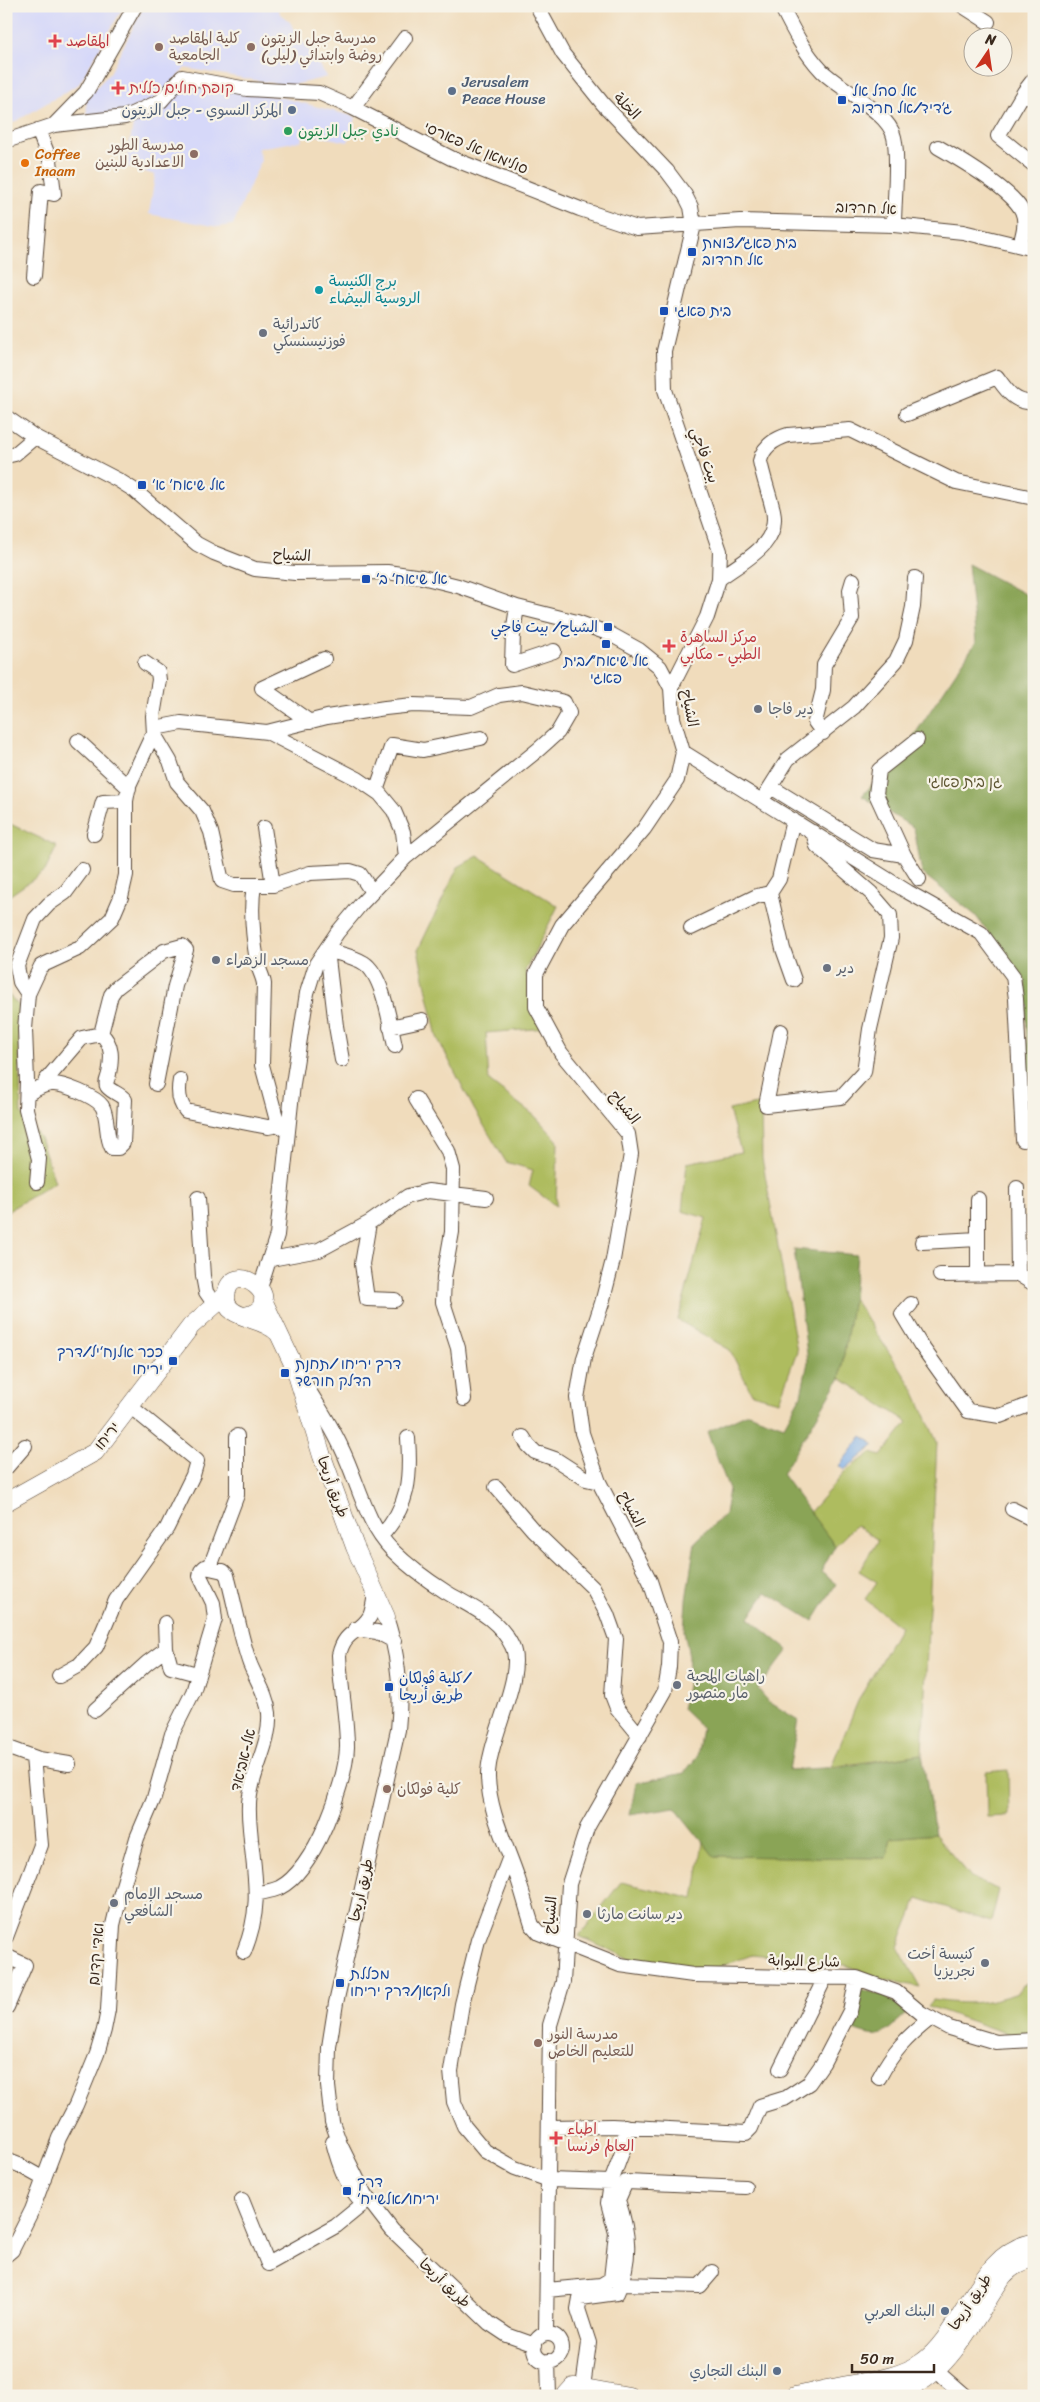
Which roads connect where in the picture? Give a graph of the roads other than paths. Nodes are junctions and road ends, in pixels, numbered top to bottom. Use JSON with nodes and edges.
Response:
{"nodes":[{"id":1,"x":135,"y":6,"type":"edge"},
{"id":2,"x":536,"y":6,"type":"edge"},
{"id":3,"x":782,"y":6,"type":"edge"},
{"id":4,"x":963,"y":6,"type":"edge"},
{"id":5,"x":988,"y":22,"type":"dead end"},
{"id":6,"x":405,"y":38,"type":"dead end"},
{"id":7,"x":1034,"y":79,"type":"edge"},
{"id":8,"x":1029,"y":96,"type":"edge"},
{"id":9,"x":353,"y":108,"type":"junction"},
{"id":10,"x":54,"y":125,"type":"junction"},
{"id":11,"x":38,"y":130,"type":"junction"},
{"id":12,"x":6,"y":141,"type":"edge"},
{"id":13,"x":938,"y":146,"type":"dead end"},
{"id":14,"x":1034,"y":165,"type":"edge"},
{"id":15,"x":894,"y":225,"type":"junction"},
{"id":16,"x":694,"y":226,"type":"junction"},
{"id":17,"x":1027,"y":247,"type":"edge"},
{"id":18,"x":34,"y":276,"type":"dead end"},
{"id":19,"x":1034,"y":402,"type":"edge"},
{"id":20,"x":907,"y":414,"type":"dead end"},
{"id":21,"x":6,"y":417,"type":"edge"},
{"id":22,"x":35,"y":437,"type":"junction"},
{"id":23,"x":6,"y":456,"type":"edge"},
{"id":24,"x":1034,"y":498,"type":"edge"},
{"id":25,"x":915,"y":578,"type":"dead end"},
{"id":26,"x":719,"y":579,"type":"junction"},
{"id":27,"x":853,"y":580,"type":"dead end"},
{"id":28,"x":517,"y":607,"type":"junction"},
{"id":29,"x":554,"y":651,"type":"dead end"},
{"id":30,"x":324,"y":659,"type":"dead end"},
{"id":31,"x":145,"y":663,"type":"dead end"},
{"id":32,"x":671,"y":688,"type":"junction"},
{"id":33,"x":310,"y":722,"type":"junction"},
{"id":34,"x":267,"y":732,"type":"junction"},
{"id":35,"x":823,"y":733,"type":"junction"},
{"id":36,"x":154,"y":734,"type":"junction"},
{"id":37,"x":481,"y":738,"type":"dead end"},
{"id":38,"x":917,"y":740,"type":"dead end"},
{"id":39,"x":78,"y":741,"type":"dead end"},
{"id":40,"x":683,"y":752,"type":"junction"},
{"id":41,"x":771,"y":786,"type":"junction"},
{"id":42,"x":376,"y":791,"type":"junction"},
{"id":43,"x":127,"y":794,"type":"junction"},
{"id":44,"x":762,"y":801,"type":"junction"},
{"id":45,"x":793,"y":820,"type":"junction"},
{"id":46,"x":264,"y":828,"type":"dead end"},
{"id":47,"x":813,"y":832,"type":"junction"},
{"id":48,"x":94,"y":834,"type":"dead end"},
{"id":49,"x":904,"y":855,"type":"junction"},
{"id":50,"x":406,"y":857,"type":"junction"},
{"id":51,"x":82,"y":870,"type":"dead end"},
{"id":52,"x":920,"y":879,"type":"dead end"},
{"id":53,"x":254,"y":885,"type":"junction"},
{"id":54,"x":273,"y":885,"type":"junction"},
{"id":55,"x":372,"y":892,"type":"junction"},
{"id":56,"x":770,"y":893,"type":"junction"},
{"id":57,"x":691,"y":928,"type":"dead end"},
{"id":58,"x":327,"y":950,"type":"junction"},
{"id":59,"x":794,"y":980,"type":"dead end"},
{"id":60,"x":28,"y":994,"type":"junction"},
{"id":61,"x":422,"y":1020,"type":"dead end"},
{"id":62,"x":390,"y":1027,"type":"junction"},
{"id":63,"x":781,"y":1031,"type":"dead end"},
{"id":64,"x":101,"y":1034,"type":"junction"},
{"id":65,"x":395,"y":1046,"type":"dead end"},
{"id":66,"x":342,"y":1060,"type":"dead end"},
{"id":67,"x":180,"y":1080,"type":"dead end"},
{"id":68,"x":46,"y":1084,"type":"junction"},
{"id":69,"x":156,"y":1084,"type":"dead end"},
{"id":70,"x":27,"y":1094,"type":"junction"},
{"id":71,"x":416,"y":1099,"type":"dead end"},
{"id":72,"x":284,"y":1128,"type":"junction"},
{"id":73,"x":1023,"y":1140,"type":"dead end"},
{"id":74,"x":37,"y":1182,"type":"dead end"},
{"id":75,"x":1017,"y":1188,"type":"dead end"},
{"id":76,"x":454,"y":1192,"type":"junction"},
{"id":77,"x":198,"y":1198,"type":"dead end"},
{"id":78,"x":486,"y":1198,"type":"dead end"},
{"id":79,"x":978,"y":1199,"type":"dead end"},
{"id":80,"x":369,"y":1223,"type":"junction"},
{"id":81,"x":978,"y":1239,"type":"junction"},
{"id":82,"x":922,"y":1242,"type":"dead end"},
{"id":83,"x":271,"y":1259,"type":"junction"},
{"id":84,"x":978,"y":1274,"type":"junction"},
{"id":85,"x":1018,"y":1274,"type":"junction"},
{"id":86,"x":940,"y":1275,"type":"dead end"},
{"id":87,"x":245,"y":1279,"type":"junction"},
{"id":88,"x":1034,"y":1284,"type":"edge"},
{"id":89,"x":262,"y":1294,"type":"junction"},
{"id":90,"x":220,"y":1300,"type":"junction"},
{"id":91,"x":395,"y":1300,"type":"dead end"},
{"id":92,"x":911,"y":1304,"type":"dead end"},
{"id":93,"x":240,"y":1315,"type":"junction"},
{"id":94,"x":282,"y":1337,"type":"junction"},
{"id":95,"x":181,"y":1339,"type":"junction"},
{"id":96,"x":295,"y":1368,"type":"junction"},
{"id":97,"x":464,"y":1399,"type":"dead end"},
{"id":98,"x":1034,"y":1403,"type":"edge"},
{"id":99,"x":131,"y":1406,"type":"junction"},
{"id":100,"x":237,"y":1436,"type":"dead end"},
{"id":101,"x":523,"y":1437,"type":"dead end"},
{"id":102,"x":408,"y":1438,"type":"dead end"},
{"id":103,"x":25,"y":1446,"type":"dead end"},
{"id":104,"x":6,"y":1468,"type":"edge"},
{"id":105,"x":600,"y":1482,"type":"junction"},
{"id":106,"x":496,"y":1488,"type":"dead end"},
{"id":107,"x":6,"y":1502,"type":"edge"},
{"id":108,"x":1012,"y":1509,"type":"dead end"},
{"id":109,"x":1034,"y":1520,"type":"edge"},
{"id":110,"x":381,"y":1536,"type":"junction"},
{"id":111,"x":208,"y":1567,"type":"junction"},
{"id":112,"x":375,"y":1592,"type":"junction"},
{"id":113,"x":386,"y":1617,"type":"joint"},
{"id":114,"x":165,"y":1623,"type":"dead end"},
{"id":115,"x":355,"y":1629,"type":"junction"},
{"id":116,"x":394,"y":1641,"type":"junction"},
{"id":117,"x":166,"y":1649,"type":"junction"},
{"id":118,"x":197,"y":1674,"type":"junction"},
{"id":119,"x":58,"y":1676,"type":"dead end"},
{"id":120,"x":95,"y":1710,"type":"dead end"},
{"id":121,"x":640,"y":1736,"type":"junction"},
{"id":122,"x":6,"y":1747,"type":"edge"},
{"id":123,"x":32,"y":1757,"type":"junction"},
{"id":124,"x":69,"y":1764,"type":"dead end"},
{"id":125,"x":509,"y":1859,"type":"junction"},
{"id":126,"x":256,"y":1894,"type":"junction"},
{"id":127,"x":6,"y":1937,"type":"edge"},
{"id":128,"x":564,"y":1942,"type":"junction"},
{"id":129,"x":244,"y":1952,"type":"dead end"},
{"id":130,"x":6,"y":1956,"type":"edge"},
{"id":131,"x":825,"y":1978,"type":"junction"},
{"id":132,"x":857,"y":1978,"type":"junction"},
{"id":133,"x":6,"y":2007,"type":"edge"},
{"id":134,"x":931,"y":2018,"type":"junction"},
{"id":135,"x":1034,"y":2040,"type":"edge"},
{"id":136,"x":780,"y":2069,"type":"dead end"},
{"id":137,"x":879,"y":2078,"type":"dead end"},
{"id":138,"x":332,"y":2122,"type":"junction"},
{"id":139,"x":625,"y":2126,"type":"junction"},
{"id":140,"x":550,"y":2128,"type":"junction"},
{"id":141,"x":6,"y":2160,"type":"edge"},
{"id":142,"x":44,"y":2179,"type":"junction"},
{"id":143,"x":549,"y":2180,"type":"junction"},
{"id":144,"x":611,"y":2182,"type":"junction"},
{"id":145,"x":745,"y":2186,"type":"dead end"},
{"id":146,"x":242,"y":2200,"type":"dead end"},
{"id":147,"x":363,"y":2204,"type":"junction"},
{"id":148,"x":392,"y":2230,"type":"junction"},
{"id":149,"x":1034,"y":2243,"type":"edge"},
{"id":150,"x":7,"y":2254,"type":"edge"},
{"id":151,"x":1034,"y":2258,"type":"edge"},
{"id":152,"x":712,"y":2272,"type":"dead end"},
{"id":153,"x":621,"y":2284,"type":"junction"},
{"id":154,"x":546,"y":2290,"type":"junction"},
{"id":155,"x":546,"y":2334,"type":"junction"},
{"id":156,"x":534,"y":2344,"type":"junction"},
{"id":157,"x":548,"y":2361,"type":"junction"},
{"id":158,"x":935,"y":2370,"type":"junction"},
{"id":159,"x":886,"y":2385,"type":"junction"},
{"id":160,"x":583,"y":2387,"type":"junction"},
{"id":161,"x":911,"y":2391,"type":"edge"},
{"id":162,"x":549,"y":2396,"type":"edge"},
{"id":163,"x":565,"y":2396,"type":"edge"},
{"id":164,"x":629,"y":2396,"type":"edge"},
{"id":165,"x":795,"y":2396,"type":"edge"},
{"id":166,"x":870,"y":2396,"type":"edge"},
{"id":167,"x":965,"y":2396,"type":"edge"}],
"edges":[{"from":1,"to":10,"type":"street"},
{"from":2,"to":16,"type":"street","name":"الخلة"},
{"from":3,"to":15,"type":"street"},
{"from":4,"to":5,"type":"street"},
{"from":6,"to":9,"type":"street"},
{"from":7,"to":8,"type":"street"},
{"from":8,"to":14,"type":"street"},
{"from":9,"to":10,"type":"street","name":"סולימאן אל פארסי"},
{"from":9,"to":16,"type":"street","name":"סולימאן אל פארסי"},
{"from":10,"to":11,"type":"street"},
{"from":11,"to":12,"type":"street"},
{"from":11,"to":18,"type":"street"},
{"from":13,"to":17,"type":"street"},
{"from":15,"to":16,"type":"street","name":"אל חרדוב"},
{"from":15,"to":17,"type":"street","name":"אל חרדוב"},
{"from":16,"to":26,"type":"street","name":"بيت فاجي"},
{"from":19,"to":20,"type":"street"},
{"from":21,"to":22,"type":"street","name":"الشياح"},
{"from":22,"to":23,"type":"street"},
{"from":22,"to":28,"type":"street","name":"الشياح"},
{"from":24,"to":26,"type":"street"},
{"from":25,"to":35,"type":"street"},
{"from":26,"to":32,"type":"street","name":"بيت فاجي"},
{"from":27,"to":35,"type":"street"},
{"from":28,"to":29,"type":"street"},
{"from":28,"to":32,"type":"street","name":"الشياح"},
{"from":30,"to":33,"type":"street"},
{"from":31,"to":36,"type":"street"},
{"from":32,"to":40,"type":"street","name":"الشياح"},
{"from":33,"to":34,"type":"street"},
{"from":33,"to":50,"type":"street"},
{"from":34,"to":36,"type":"street"},
{"from":34,"to":42,"type":"street"},
{"from":35,"to":41,"type":"street"},
{"from":36,"to":43,"type":"street"},
{"from":36,"to":53,"type":"street"},
{"from":37,"to":42,"type":"street"},
{"from":38,"to":49,"type":"street"},
{"from":39,"to":43,"type":"street"},
{"from":40,"to":44,"type":"street"},
{"from":40,"to":105,"type":"street","name":"الشياح"},
{"from":41,"to":44,"type":"street"},
{"from":41,"to":49,"type":"street"},
{"from":42,"to":50,"type":"street"},
{"from":43,"to":48,"type":"street"},
{"from":43,"to":60,"type":"street"},
{"from":44,"to":45,"type":"street"},
{"from":45,"to":47,"type":"street"},
{"from":45,"to":56,"type":"street"},
{"from":46,"to":54,"type":"street"},
{"from":47,"to":63,"type":"street"},
{"from":47,"to":73,"type":"street"},
{"from":49,"to":52,"type":"street"},
{"from":50,"to":55,"type":"street"},
{"from":51,"to":60,"type":"street"},
{"from":53,"to":54,"type":"street"},
{"from":53,"to":72,"type":"street"},
{"from":54,"to":55,"type":"street"},
{"from":55,"to":58,"type":"street"},
{"from":56,"to":57,"type":"street"},
{"from":56,"to":59,"type":"street"},
{"from":58,"to":62,"type":"street"},
{"from":58,"to":66,"type":"street"},
{"from":58,"to":72,"type":"street"},
{"from":60,"to":70,"type":"street"},
{"from":61,"to":62,"type":"street"},
{"from":62,"to":65,"type":"street"},
{"from":64,"to":68,"type":"street"},
{"from":64,"to":68,"type":"street"},
{"from":64,"to":69,"type":"street"},
{"from":67,"to":72,"type":"street"},
{"from":68,"to":70,"type":"street"},
{"from":70,"to":74,"type":"street"},
{"from":71,"to":76,"type":"street"},
{"from":72,"to":83,"type":"street"},
{"from":75,"to":85,"type":"street"},
{"from":76,"to":78,"type":"street"},
{"from":76,"to":80,"type":"street"},
{"from":76,"to":97,"type":"street"},
{"from":77,"to":90,"type":"street"},
{"from":79,"to":81,"type":"street"},
{"from":80,"to":83,"type":"street"},
{"from":80,"to":91,"type":"street"},
{"from":81,"to":82,"type":"street"},
{"from":81,"to":84,"type":"street"},
{"from":83,"to":87,"type":"street"},
{"from":83,"to":89,"type":"street"},
{"from":84,"to":85,"type":"street"},
{"from":84,"to":86,"type":"street"},
{"from":85,"to":88,"type":"street"},
{"from":87,"to":89,"type":"main road"},
{"from":87,"to":90,"type":"main road"},
{"from":89,"to":93,"type":"main road"},
{"from":89,"to":94,"type":"main road"},
{"from":90,"to":93,"type":"main road"},
{"from":90,"to":95,"type":"main road","name":"יריחו"},
{"from":92,"to":98,"type":"street"},
{"from":93,"to":94,"type":"main road"},
{"from":93,"to":95,"type":"main road","name":"יריחו"},
{"from":94,"to":96,"type":"main road"},
{"from":95,"to":99,"type":"main road","name":"יריחו"},
{"from":96,"to":110,"type":"street","name":"شارع البوابة"},
{"from":96,"to":112,"type":"main road","name":"طريق أريحا"},
{"from":99,"to":107,"type":"main road","name":"יריחו"},
{"from":99,"to":119,"type":"street"},
{"from":100,"to":111,"type":"street"},
{"from":101,"to":105,"type":"street"},
{"from":102,"to":110,"type":"street"},
{"from":103,"to":104,"type":"street"},
{"from":105,"to":121,"type":"street","name":"الشياح"},
{"from":106,"to":121,"type":"street"},
{"from":108,"to":109,"type":"street"},
{"from":110,"to":125,"type":"street","name":"شارع البوابة"},
{"from":111,"to":118,"type":"street","name":"ואדי קדום"},
{"from":111,"to":126,"type":"street","name":"אל-אביאד"},
{"from":112,"to":113,"type":"main road","name":"طريق أريحا"},
{"from":112,"to":115,"type":"street"},
{"from":113,"to":116,"type":"street","name":"طريق أريحا"},
{"from":114,"to":117,"type":"street"},
{"from":115,"to":116,"type":"street"},
{"from":115,"to":126,"type":"street"},
{"from":116,"to":138,"type":"street","name":"طريق أريحا"},
{"from":117,"to":118,"type":"street"},
{"from":117,"to":120,"type":"street"},
{"from":118,"to":142,"type":"street","name":"ואדי קדום"},
{"from":121,"to":128,"type":"street","name":"الشياح"},
{"from":122,"to":123,"type":"street"},
{"from":123,"to":124,"type":"street"},
{"from":123,"to":127,"type":"street"},
{"from":125,"to":128,"type":"street","name":"شارع البوابة"},
{"from":125,"to":143,"type":"street"},
{"from":126,"to":129,"type":"street","name":"אל-אביאד"},
{"from":128,"to":131,"type":"street","name":"شارع البوابة"},
{"from":128,"to":140,"type":"street","name":"الشياح"},
{"from":130,"to":133,"type":"street"},
{"from":131,"to":132,"type":"street","name":"شارع البوابة"},
{"from":131,"to":136,"type":"street"},
{"from":132,"to":134,"type":"street","name":"شارع البوابة"},
{"from":132,"to":139,"type":"street"},
{"from":134,"to":135,"type":"street","name":"شارع البوابة"},
{"from":134,"to":137,"type":"street"},
{"from":138,"to":147,"type":"street"},
{"from":138,"to":148,"type":"street","name":"طريق أريحا"},
{"from":139,"to":140,"type":"street"},
{"from":139,"to":144,"type":"street"},
{"from":140,"to":143,"type":"street","name":"الشياح"},
{"from":141,"to":142,"type":"street"},
{"from":142,"to":150,"type":"street","name":"ואדי קדום"},
{"from":143,"to":144,"type":"street"},
{"from":143,"to":154,"type":"street","name":"الشياح"},
{"from":144,"to":154,"type":"street"},
{"from":145,"to":153,"type":"street"},
{"from":146,"to":147,"type":"street"},
{"from":147,"to":148,"type":"street"},
{"from":148,"to":156,"type":"street","name":"طريق أريحا"},
{"from":149,"to":159,"type":"main road","name":"طريق أريحا"},
{"from":151,"to":158,"type":"main road","name":"طريق أريحا"},
{"from":152,"to":153,"type":"street"},
{"from":153,"to":160,"type":"street"},
{"from":154,"to":155,"type":"street","name":"الشياح"},
{"from":155,"to":156,"type":"street"},
{"from":155,"to":157,"type":"street"},
{"from":156,"to":157,"type":"street"},
{"from":157,"to":162,"type":"street"},
{"from":158,"to":161,"type":"main road","name":"طريق أريحا"},
{"from":158,"to":167,"type":"street"},
{"from":159,"to":161,"type":"main road","name":"طريق أريحا"},
{"from":159,"to":165,"type":"main road","name":"طريق أريحا"},
{"from":159,"to":166,"type":"main road","name":"طريق أريحا"},
{"from":160,"to":163,"type":"main road"},
{"from":160,"to":164,"type":"main road"}]}
